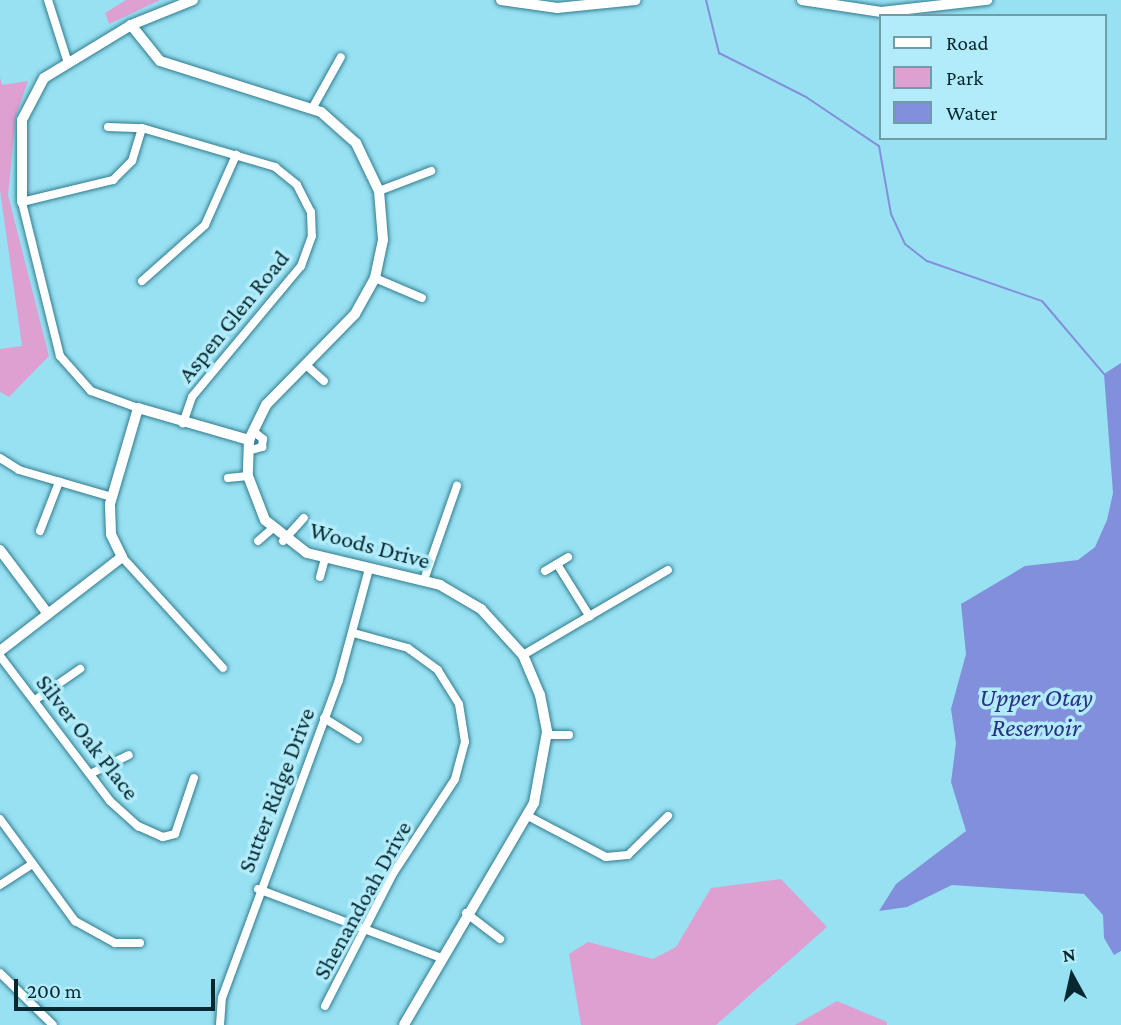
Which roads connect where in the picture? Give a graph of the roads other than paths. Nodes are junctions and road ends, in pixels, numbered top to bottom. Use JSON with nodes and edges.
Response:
{"nodes":[{"id":1,"x":48,"y":0,"type":"edge"},
{"id":2,"x":183,"y":0,"type":"edge"},
{"id":3,"x":193,"y":0,"type":"edge"},
{"id":4,"x":501,"y":0,"type":"edge"},
{"id":5,"x":636,"y":0,"type":"edge"},
{"id":6,"x":802,"y":0,"type":"edge"},
{"id":7,"x":987,"y":0,"type":"edge"},
{"id":8,"x":131,"y":24,"type":"junction"},
{"id":9,"x":341,"y":57,"type":"dead end"},
{"id":10,"x":67,"y":60,"type":"junction"},
{"id":11,"x":313,"y":107,"type":"junction"},
{"id":12,"x":108,"y":127,"type":"dead end"},
{"id":13,"x":142,"y":128,"type":"junction"},
{"id":14,"x":236,"y":155,"type":"junction"},
{"id":15,"x":431,"y":172,"type":"dead end"},
{"id":16,"x":379,"y":191,"type":"junction"},
{"id":17,"x":22,"y":202,"type":"junction"},
{"id":18,"x":375,"y":278,"type":"junction"},
{"id":19,"x":142,"y":281,"type":"dead end"},
{"id":20,"x":422,"y":298,"type":"dead end"},
{"id":21,"x":306,"y":365,"type":"junction"},
{"id":22,"x":324,"y":382,"type":"dead end"},
{"id":23,"x":138,"y":408,"type":"junction"},
{"id":24,"x":183,"y":423,"type":"junction"},
{"id":25,"x":251,"y":435,"type":"junction"},
{"id":26,"x":0,"y":458,"type":"edge"},
{"id":27,"x":248,"y":476,"type":"junction"},
{"id":28,"x":228,"y":478,"type":"dead end"},
{"id":29,"x":58,"y":482,"type":"junction"},
{"id":30,"x":457,"y":486,"type":"dead end"},
{"id":31,"x":112,"y":497,"type":"junction"},
{"id":32,"x":304,"y":518,"type":"dead end"},
{"id":33,"x":272,"y":529,"type":"junction"},
{"id":34,"x":40,"y":531,"type":"dead end"},
{"id":35,"x":258,"y":541,"type":"dead end"},
{"id":36,"x":283,"y":541,"type":"junction"},
{"id":37,"x":0,"y":550,"type":"edge"},
{"id":38,"x":122,"y":557,"type":"junction"},
{"id":39,"x":325,"y":558,"type":"junction"},
{"id":40,"x":568,"y":558,"type":"dead end"},
{"id":41,"x":557,"y":564,"type":"junction"},
{"id":42,"x":369,"y":569,"type":"junction"},
{"id":43,"x":668,"y":570,"type":"dead end"},
{"id":44,"x":545,"y":571,"type":"dead end"},
{"id":45,"x":320,"y":577,"type":"dead end"},
{"id":46,"x":424,"y":580,"type":"junction"},
{"id":47,"x":48,"y":614,"type":"junction"},
{"id":48,"x":590,"y":617,"type":"junction"},
{"id":49,"x":353,"y":633,"type":"junction"},
{"id":50,"x":0,"y":651,"type":"edge"},
{"id":51,"x":523,"y":655,"type":"junction"},
{"id":52,"x":0,"y":656,"type":"edge"},
{"id":53,"x":223,"y":668,"type":"dead end"},
{"id":54,"x":80,"y":669,"type":"dead end"},
{"id":55,"x":35,"y":700,"type":"junction"},
{"id":56,"x":324,"y":718,"type":"junction"},
{"id":57,"x":547,"y":735,"type":"junction"},
{"id":58,"x":569,"y":735,"type":"dead end"},
{"id":59,"x":358,"y":739,"type":"dead end"},
{"id":60,"x":129,"y":755,"type":"dead end"},
{"id":61,"x":90,"y":774,"type":"junction"},
{"id":62,"x":194,"y":778,"type":"dead end"},
{"id":63,"x":526,"y":815,"type":"junction"},
{"id":64,"x":668,"y":816,"type":"dead end"},
{"id":65,"x":0,"y":819,"type":"edge"},
{"id":66,"x":31,"y":865,"type":"junction"},
{"id":67,"x":0,"y":884,"type":"edge"},
{"id":68,"x":258,"y":889,"type":"junction"},
{"id":69,"x":466,"y":913,"type":"junction"},
{"id":70,"x":369,"y":925,"type":"junction"},
{"id":71,"x":500,"y":939,"type":"dead end"},
{"id":72,"x":140,"y":943,"type":"dead end"},
{"id":73,"x":439,"y":957,"type":"junction"},
{"id":74,"x":0,"y":973,"type":"edge"},
{"id":75,"x":325,"y":1006,"type":"dead end"},
{"id":76,"x":53,"y":1025,"type":"edge"},
{"id":77,"x":220,"y":1025,"type":"edge"},
{"id":78,"x":404,"y":1025,"type":"edge"}],
"edges":[{"from":1,"to":10,"type":"street"},
{"from":2,"to":3,"type":"street"},
{"from":2,"to":8,"type":"street"},
{"from":4,"to":5,"type":"street"},
{"from":6,"to":7,"type":"street"},
{"from":8,"to":10,"type":"street"},
{"from":8,"to":11,"type":"street","name":"Woods Drive"},
{"from":9,"to":11,"type":"street"},
{"from":10,"to":17,"type":"street"},
{"from":11,"to":16,"type":"street","name":"Woods Drive"},
{"from":12,"to":13,"type":"street","name":"Aspen Glen Road"},
{"from":13,"to":14,"type":"street","name":"Aspen Glen Road"},
{"from":13,"to":17,"type":"street"},
{"from":14,"to":19,"type":"street"},
{"from":14,"to":24,"type":"street","name":"Aspen Glen Road"},
{"from":15,"to":16,"type":"street"},
{"from":16,"to":18,"type":"street","name":"Woods Drive"},
{"from":17,"to":23,"type":"street"},
{"from":18,"to":20,"type":"street"},
{"from":18,"to":21,"type":"street","name":"Woods Drive"},
{"from":21,"to":22,"type":"street"},
{"from":21,"to":25,"type":"street","name":"Woods Drive"},
{"from":23,"to":24,"type":"street"},
{"from":23,"to":31,"type":"street"},
{"from":24,"to":25,"type":"street"},
{"from":25,"to":27,"type":"street","name":"Woods Drive"},
{"from":26,"to":29,"type":"street"},
{"from":27,"to":28,"type":"street"},
{"from":27,"to":33,"type":"street","name":"Woods Drive"},
{"from":29,"to":31,"type":"street"},
{"from":29,"to":34,"type":"street"},
{"from":30,"to":46,"type":"street"},
{"from":31,"to":38,"type":"street"},
{"from":32,"to":36,"type":"street"},
{"from":33,"to":35,"type":"street"},
{"from":33,"to":36,"type":"street","name":"Woods Drive"},
{"from":36,"to":39,"type":"street","name":"Woods Drive"},
{"from":37,"to":47,"type":"street"},
{"from":38,"to":47,"type":"street"},
{"from":38,"to":53,"type":"street"},
{"from":39,"to":42,"type":"street","name":"Woods Drive"},
{"from":39,"to":45,"type":"street"},
{"from":40,"to":41,"type":"street"},
{"from":41,"to":44,"type":"street"},
{"from":41,"to":48,"type":"street"},
{"from":42,"to":46,"type":"street","name":"Woods Drive"},
{"from":42,"to":49,"type":"street","name":"Sutter Ridge Drive"},
{"from":43,"to":48,"type":"street"},
{"from":46,"to":51,"type":"street","name":"Woods Drive"},
{"from":47,"to":50,"type":"street"},
{"from":48,"to":51,"type":"street"},
{"from":49,"to":56,"type":"street","name":"Sutter Ridge Drive"},
{"from":49,"to":70,"type":"street","name":"Shenandoah Drive"},
{"from":51,"to":57,"type":"street","name":"Woods Drive"},
{"from":52,"to":55,"type":"street","name":"Silver Oak Place"},
{"from":54,"to":55,"type":"street"},
{"from":55,"to":61,"type":"street","name":"Silver Oak Place"},
{"from":56,"to":59,"type":"street"},
{"from":56,"to":68,"type":"street","name":"Sutter Ridge Drive"},
{"from":57,"to":58,"type":"street"},
{"from":57,"to":63,"type":"street","name":"Woods Drive"},
{"from":60,"to":61,"type":"street"},
{"from":61,"to":62,"type":"street","name":"Silver Oak Place"},
{"from":63,"to":64,"type":"street"},
{"from":63,"to":69,"type":"street","name":"Woods Drive"},
{"from":65,"to":66,"type":"street"},
{"from":66,"to":67,"type":"street"},
{"from":66,"to":72,"type":"street"},
{"from":68,"to":70,"type":"street"},
{"from":68,"to":77,"type":"street","name":"Sutter Ridge Drive"},
{"from":69,"to":71,"type":"street"},
{"from":69,"to":73,"type":"street","name":"Woods Drive"},
{"from":70,"to":73,"type":"street"},
{"from":70,"to":75,"type":"street","name":"Shenandoah Drive"},
{"from":73,"to":78,"type":"street","name":"Woods Drive"},
{"from":74,"to":76,"type":"street"}]}
